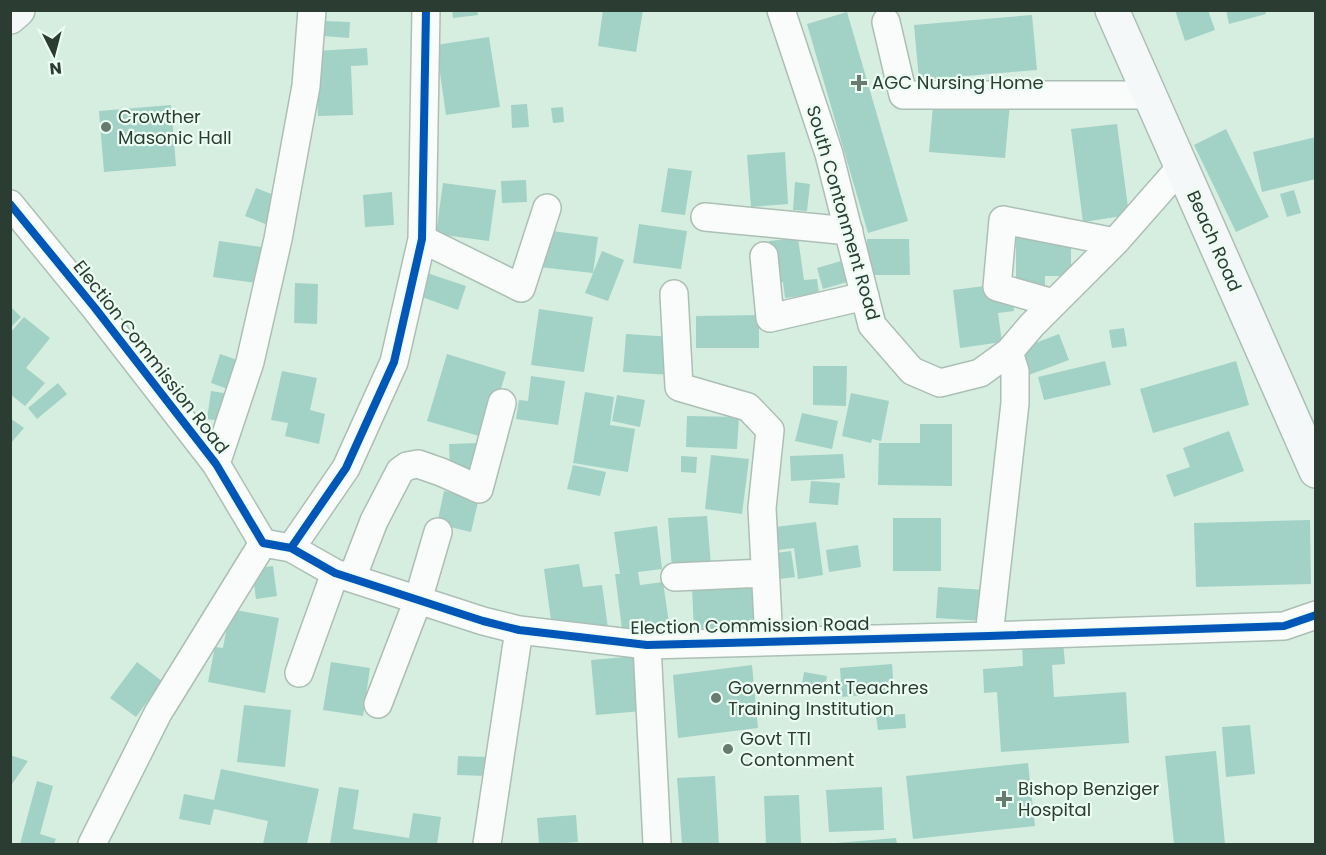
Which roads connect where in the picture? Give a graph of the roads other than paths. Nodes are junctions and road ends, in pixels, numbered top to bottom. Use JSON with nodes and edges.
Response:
{"nodes":[{"id":1,"x":18,"y":10,"type":"edge"},
{"id":2,"x":312,"y":10,"type":"edge"},
{"id":3,"x":426,"y":10,"type":"edge"},
{"id":4,"x":782,"y":10,"type":"edge"},
{"id":5,"x":1112,"y":10,"type":"edge"},
{"id":6,"x":10,"y":17,"type":"edge"},
{"id":7,"x":886,"y":22,"type":"dead end"},
{"id":8,"x":1149,"y":95,"type":"junction"},
{"id":9,"x":1181,"y":167,"type":"junction"},
{"id":10,"x":10,"y":204,"type":"edge"},
{"id":11,"x":547,"y":208,"type":"dead end"},
{"id":12,"x":705,"y":217,"type":"dead end"},
{"id":13,"x":849,"y":231,"type":"junction"},
{"id":14,"x":422,"y":239,"type":"junction"},
{"id":15,"x":1115,"y":242,"type":"junction"},
{"id":16,"x":764,"y":256,"type":"dead end"},
{"id":17,"x":674,"y":294,"type":"dead end"},
{"id":18,"x":865,"y":297,"type":"junction"},
{"id":19,"x":1053,"y":303,"type":"junction"},
{"id":20,"x":1009,"y":352,"type":"junction"},
{"id":21,"x":502,"y":403,"type":"dead end"},
{"id":22,"x":216,"y":464,"type":"junction"},
{"id":23,"x":1316,"y":471,"type":"edge"},
{"id":24,"x":438,"y":532,"type":"dead end"},
{"id":25,"x":263,"y":543,"type":"junction"},
{"id":26,"x":291,"y":548,"type":"junction"},
{"id":27,"x":765,"y":573,"type":"junction"},
{"id":28,"x":344,"y":575,"type":"junction"},
{"id":29,"x":675,"y":577,"type":"dead end"},
{"id":30,"x":418,"y":600,"type":"junction"},
{"id":31,"x":1316,"y":615,"type":"edge"},
{"id":32,"x":519,"y":630,"type":"junction"},
{"id":33,"x":989,"y":636,"type":"junction"},
{"id":34,"x":770,"y":641,"type":"junction"},
{"id":35,"x":647,"y":645,"type":"junction"},
{"id":36,"x":299,"y":673,"type":"dead end"},
{"id":37,"x":378,"y":704,"type":"dead end"},
{"id":38,"x":92,"y":844,"type":"edge"},
{"id":39,"x":487,"y":844,"type":"edge"},
{"id":40,"x":657,"y":844,"type":"edge"}],
"edges":[{"from":1,"to":6,"type":"main road"},
{"from":2,"to":22,"type":"street"},
{"from":3,"to":14,"type":"street"},
{"from":4,"to":13,"type":"street","name":"South Contonment Road"},
{"from":5,"to":8,"type":"main road","name":"Beach Road"},
{"from":7,"to":8,"type":"street"},
{"from":8,"to":9,"type":"main road","name":"Beach Road"},
{"from":9,"to":15,"type":"street","name":"South Contonment Road"},
{"from":9,"to":23,"type":"main road","name":"Beach Road"},
{"from":10,"to":22,"type":"street","name":"Election Commission Road"},
{"from":11,"to":14,"type":"street"},
{"from":12,"to":13,"type":"street"},
{"from":13,"to":18,"type":"street","name":"South Contonment Road"},
{"from":14,"to":26,"type":"street"},
{"from":15,"to":19,"type":"street","name":"South Contonment Road"},
{"from":15,"to":19,"type":"street"},
{"from":16,"to":18,"type":"street"},
{"from":17,"to":27,"type":"street"},
{"from":18,"to":20,"type":"street","name":"South Contonment Road"},
{"from":19,"to":20,"type":"street","name":"South Contonment Road"},
{"from":20,"to":33,"type":"street"},
{"from":21,"to":28,"type":"street"},
{"from":22,"to":25,"type":"street","name":"Election Commission Road"},
{"from":24,"to":30,"type":"street"},
{"from":25,"to":26,"type":"street","name":"Election Commission Road"},
{"from":25,"to":38,"type":"street"},
{"from":26,"to":28,"type":"street","name":"Election Commission Road"},
{"from":27,"to":29,"type":"street"},
{"from":27,"to":34,"type":"street"},
{"from":28,"to":30,"type":"street","name":"Election Commission Road"},
{"from":28,"to":36,"type":"street"},
{"from":30,"to":32,"type":"street","name":"Election Commission Road"},
{"from":30,"to":37,"type":"street"},
{"from":31,"to":33,"type":"street","name":"Election Commission Road"},
{"from":32,"to":35,"type":"street","name":"Election Commission Road"},
{"from":32,"to":39,"type":"street"},
{"from":33,"to":34,"type":"street","name":"Election Commission Road"},
{"from":34,"to":35,"type":"street","name":"Election Commission Road"},
{"from":35,"to":40,"type":"street"}]}
